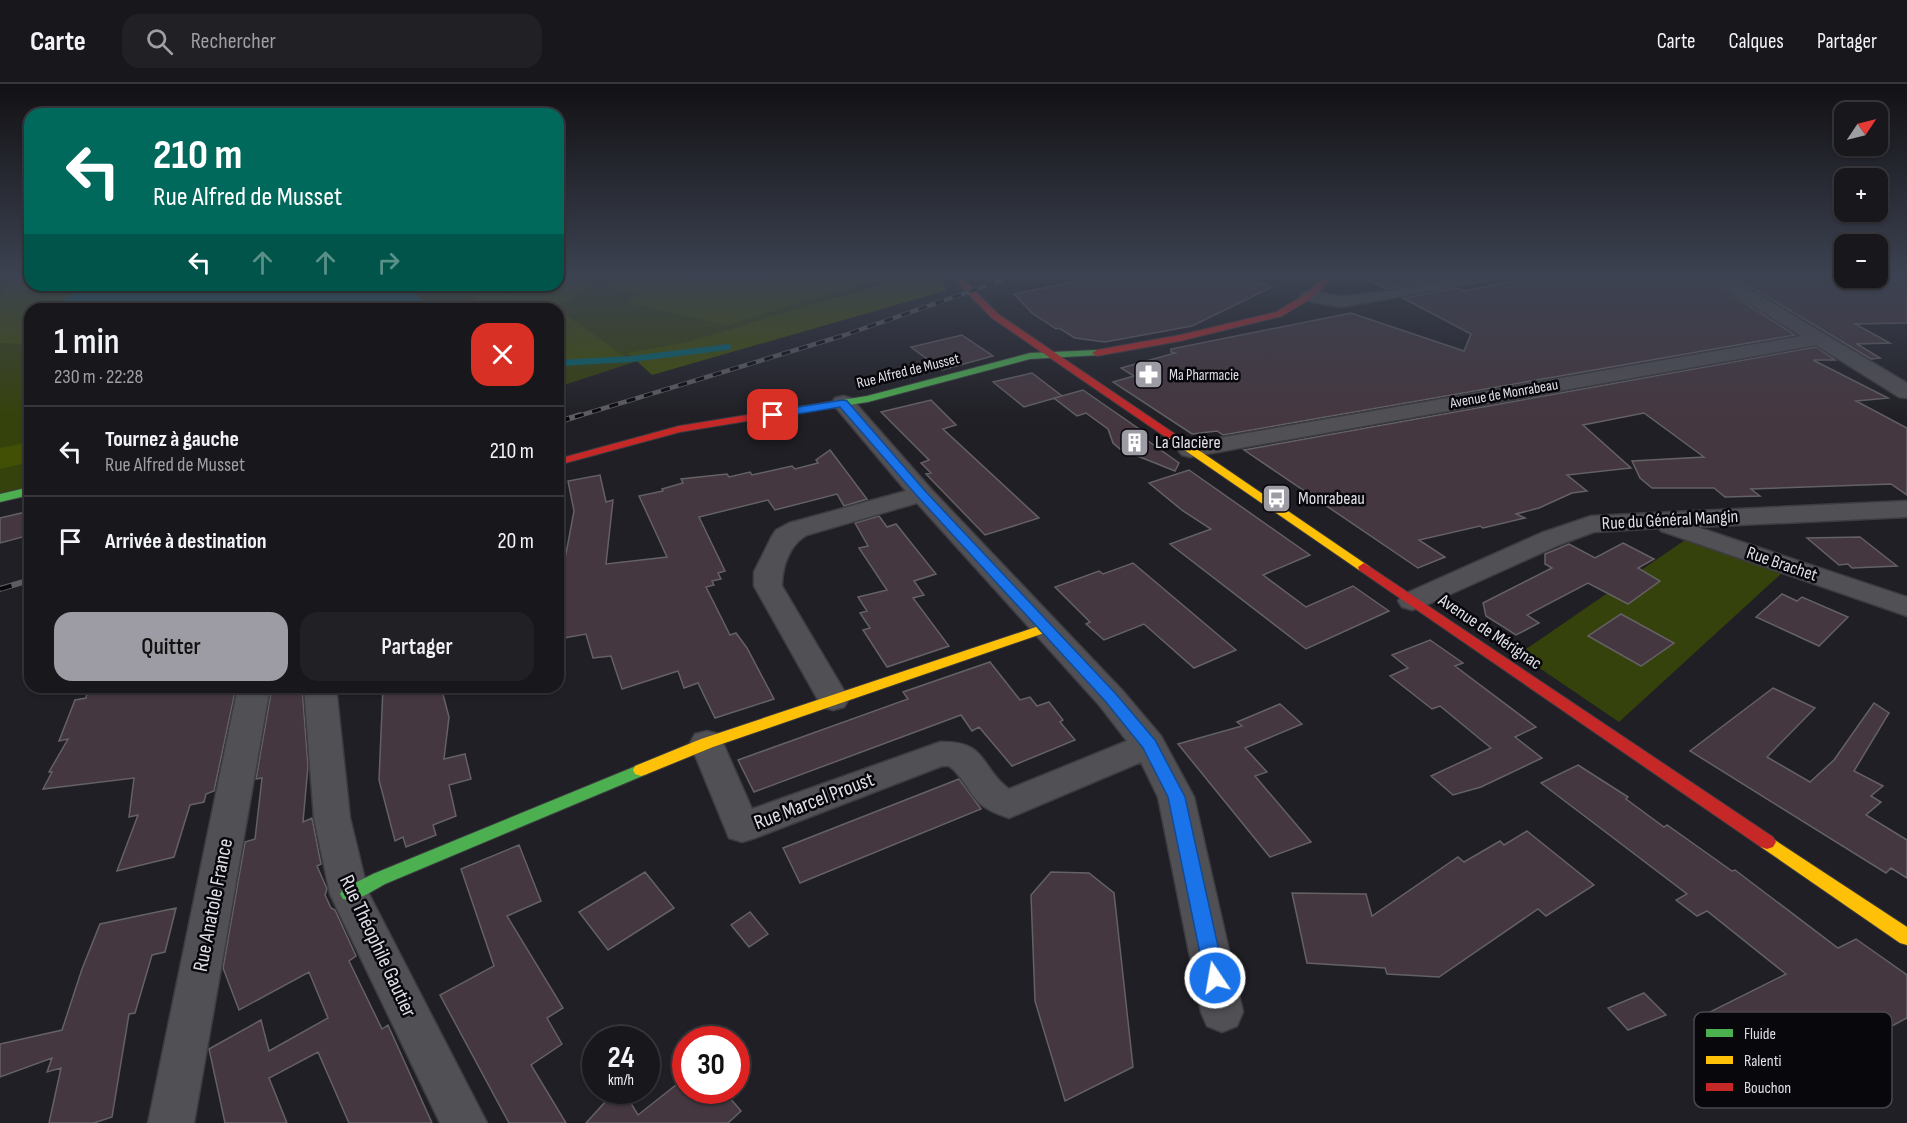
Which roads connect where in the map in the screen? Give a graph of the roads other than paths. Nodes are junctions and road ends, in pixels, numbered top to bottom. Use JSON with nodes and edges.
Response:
{"nodes":[{"id":1,"x":1005,"y":322,"type":"edge"},
{"id":2,"x":1244,"y":322,"type":"edge"},
{"id":3,"x":1791,"y":322,"type":"edge"},
{"id":4,"x":1818,"y":339,"type":"junction"},
{"id":5,"x":1054,"y":356,"type":"junction"},
{"id":6,"x":1907,"y":392,"type":"edge"},
{"id":7,"x":843,"y":403,"type":"junction"},
{"id":8,"x":1190,"y":450,"type":"junction"},
{"id":9,"x":564,"y":460,"type":"edge"},
{"id":10,"x":24,"y":492,"type":"edge"},
{"id":11,"x":922,"y":494,"type":"junction"},
{"id":12,"x":0,"y":498,"type":"edge"},
{"id":13,"x":1907,"y":509,"type":"edge"},
{"id":14,"x":1657,"y":521,"type":"junction"},
{"id":15,"x":1412,"y":601,"type":"junction"},
{"id":16,"x":1907,"y":607,"type":"edge"},
{"id":17,"x":1045,"y":628,"type":"junction"},
{"id":18,"x":253,"y":693,"type":"edge"},
{"id":19,"x":321,"y":693,"type":"edge"},
{"id":20,"x":833,"y":699,"type":"junction"},
{"id":21,"x":707,"y":743,"type":"junction"},
{"id":22,"x":1149,"y":745,"type":"junction"},
{"id":23,"x":349,"y":894,"type":"junction"},
{"id":24,"x":1907,"y":937,"type":"edge"},
{"id":25,"x":1222,"y":1012,"type":"dead end"},
{"id":26,"x":171,"y":1123,"type":"edge"},
{"id":27,"x":464,"y":1123,"type":"edge"}],
"edges":[{"from":1,"to":5,"type":"street","name":"Avenue de Mérignac"},
{"from":2,"to":5,"type":"street","name":"Rue Alfred de Musset"},
{"from":3,"to":4,"type":"street"},
{"from":4,"to":6,"type":"street"},
{"from":4,"to":8,"type":"street","name":"Avenue de Monrabeau"},
{"from":5,"to":7,"type":"street","name":"Rue Alfred de Musset"},
{"from":5,"to":8,"type":"street","name":"Avenue de Mérignac"},
{"from":7,"to":9,"type":"street","name":"Rue Alfred de Musset"},
{"from":7,"to":11,"type":"street"},
{"from":8,"to":15,"type":"street","name":"Avenue de Mérignac"},
{"from":10,"to":12,"type":"street"},
{"from":11,"to":17,"type":"street"},
{"from":11,"to":20,"type":"street"},
{"from":13,"to":14,"type":"street","name":"Rue du Général Mangin"},
{"from":14,"to":15,"type":"street","name":"Rue du Général Mangin"},
{"from":14,"to":16,"type":"street","name":"Rue Brachet"},
{"from":15,"to":24,"type":"street","name":"Avenue de Mérignac"},
{"from":17,"to":20,"type":"street"},
{"from":17,"to":22,"type":"street"},
{"from":18,"to":26,"type":"street","name":"Rue Anatole France"},
{"from":19,"to":23,"type":"street","name":"Rue Théophile Gautier"},
{"from":20,"to":21,"type":"street"},
{"from":21,"to":22,"type":"street","name":"Rue Marcel Proust"},
{"from":21,"to":23,"type":"street"},
{"from":22,"to":25,"type":"street"},
{"from":23,"to":27,"type":"street","name":"Rue Théophile Gautier"}]}
